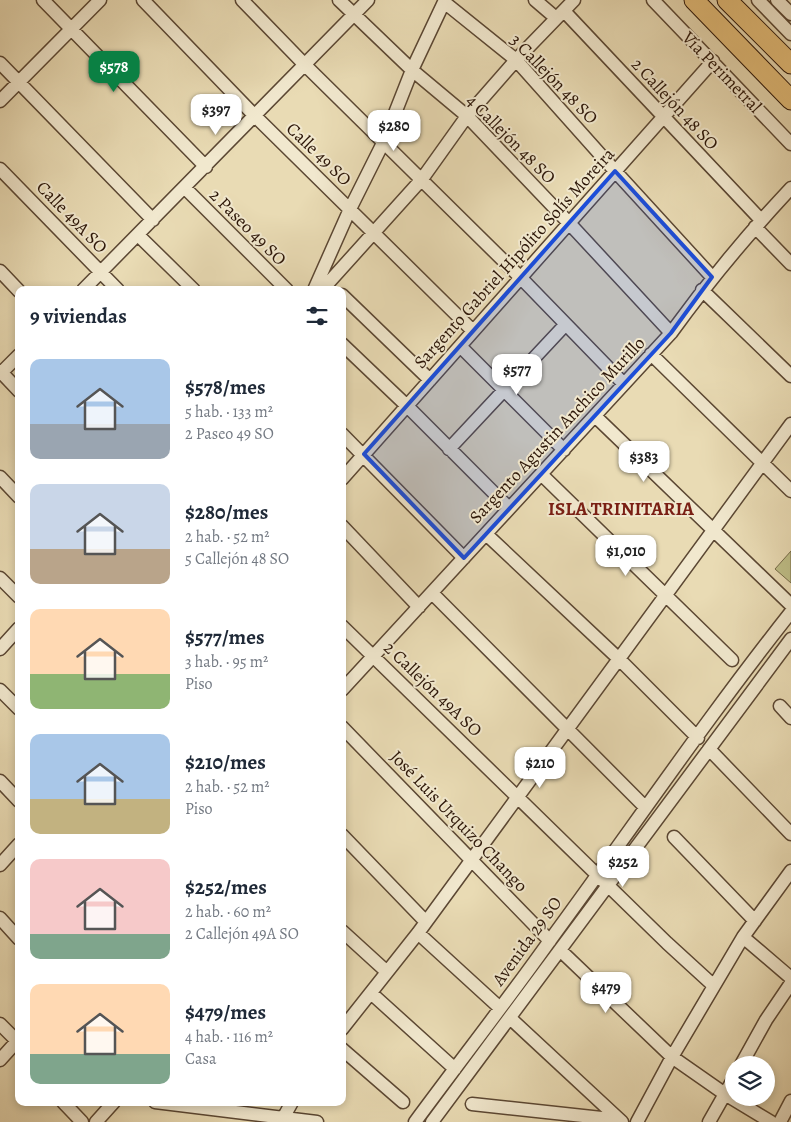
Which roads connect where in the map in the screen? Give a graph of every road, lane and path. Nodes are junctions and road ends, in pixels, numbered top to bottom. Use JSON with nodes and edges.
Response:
{"nodes":[{"id":1,"x":43,"y":0,"type":"edge"},
{"id":2,"x":100,"y":0,"type":"edge"},
{"id":3,"x":143,"y":0,"type":"edge"},
{"id":4,"x":242,"y":0,"type":"edge"},
{"id":5,"x":339,"y":0,"type":"edge"},
{"id":6,"x":368,"y":0,"type":"edge"},
{"id":7,"x":535,"y":0,"type":"edge"},
{"id":8,"x":574,"y":0,"type":"edge"},
{"id":9,"x":653,"y":0,"type":"edge"},
{"id":10,"x":694,"y":0,"type":"edge"},
{"id":11,"x":727,"y":0,"type":"edge"},
{"id":12,"x":758,"y":0,"type":"edge"},
{"id":13,"x":777,"y":0,"type":"edge"},
{"id":14,"x":444,"y":1,"type":"edge"},
{"id":15,"x":560,"y":14,"type":"junction"},
{"id":16,"x":791,"y":14,"type":"edge"},
{"id":17,"x":354,"y":16,"type":"junction"},
{"id":18,"x":72,"y":30,"type":"junction"},
{"id":19,"x":791,"y":34,"type":"edge"},
{"id":20,"x":516,"y":60,"type":"junction"},
{"id":21,"x":713,"y":61,"type":"junction"},
{"id":22,"x":0,"y":63,"type":"edge"},
{"id":23,"x":791,"y":64,"type":"edge"},
{"id":24,"x":305,"y":65,"type":"junction"},
{"id":25,"x":412,"y":70,"type":"junction"},
{"id":26,"x":19,"y":82,"type":"junction"},
{"id":27,"x":791,"y":100,"type":"edge"},
{"id":28,"x":0,"y":101,"type":"edge"},
{"id":29,"x":255,"y":116,"type":"junction"},
{"id":30,"x":467,"y":116,"type":"junction"},
{"id":31,"x":663,"y":117,"type":"junction"},
{"id":32,"x":384,"y":141,"type":"junction"},
{"id":33,"x":791,"y":144,"type":"edge"},
{"id":34,"x":206,"y":167,"type":"junction"},
{"id":35,"x":0,"y":169,"type":"edge"},
{"id":36,"x":615,"y":171,"type":"junction"},
{"id":37,"x":422,"y":179,"type":"junction"},
{"id":38,"x":185,"y":188,"type":"junction"},
{"id":39,"x":791,"y":188,"type":"edge"},
{"id":40,"x":350,"y":209,"type":"junction"},
{"id":41,"x":153,"y":220,"type":"junction"},
{"id":42,"x":569,"y":223,"type":"junction"},
{"id":43,"x":758,"y":223,"type":"junction"},
{"id":44,"x":374,"y":233,"type":"junction"},
{"id":45,"x":138,"y":235,"type":"junction"},
{"id":46,"x":791,"y":264,"type":"edge"},
{"id":47,"x":0,"y":271,"type":"edge"},
{"id":48,"x":101,"y":272,"type":"junction"},
{"id":49,"x":712,"y":277,"type":"junction"},
{"id":50,"x":520,"y":278,"type":"junction"},
{"id":51,"x":88,"y":286,"type":"edge"},
{"id":52,"x":114,"y":286,"type":"edge"},
{"id":53,"x":190,"y":286,"type":"edge"},
{"id":54,"x":283,"y":286,"type":"edge"},
{"id":55,"x":316,"y":286,"type":"edge"},
{"id":56,"x":331,"y":286,"type":"edge"},
{"id":57,"x":15,"y":287,"type":"edge"},
{"id":58,"x":702,"y":290,"type":"junction"},
{"id":59,"x":346,"y":299,"type":"edge"},
{"id":60,"x":565,"y":324,"type":"junction"},
{"id":61,"x":473,"y":331,"type":"junction"},
{"id":62,"x":671,"y":333,"type":"junction"},
{"id":63,"x":460,"y":346,"type":"junction"},
{"id":64,"x":346,"y":348,"type":"edge"},
{"id":65,"x":651,"y":354,"type":"junction"},
{"id":66,"x":15,"y":359,"type":"edge"},
{"id":67,"x":0,"y":372,"type":"edge"},
{"id":68,"x":791,"y":376,"type":"edge"},
{"id":69,"x":430,"y":380,"type":"junction"},
{"id":70,"x":624,"y":384,"type":"junction"},
{"id":71,"x":15,"y":386,"type":"edge"},
{"id":72,"x":503,"y":390,"type":"junction"},
{"id":73,"x":407,"y":406,"type":"junction"},
{"id":74,"x":595,"y":416,"type":"junction"},
{"id":75,"x":791,"y":424,"type":"edge"},
{"id":76,"x":346,"y":438,"type":"edge"},
{"id":77,"x":449,"y":448,"type":"junction"},
{"id":78,"x":564,"y":450,"type":"junction"},
{"id":79,"x":364,"y":454,"type":"junction"},
{"id":80,"x":762,"y":463,"type":"junction"},
{"id":81,"x":346,"y":474,"type":"edge"},
{"id":82,"x":541,"y":474,"type":"junction"},
{"id":83,"x":0,"y":476,"type":"edge"},
{"id":84,"x":791,"y":491,"type":"edge"},
{"id":85,"x":15,"y":493,"type":"edge"},
{"id":86,"x":510,"y":508,"type":"junction"},
{"id":87,"x":346,"y":530,"type":"edge"},
{"id":88,"x":713,"y":531,"type":"junction"},
{"id":89,"x":486,"y":534,"type":"junction"},
{"id":90,"x":464,"y":558,"type":"junction"},
{"id":91,"x":0,"y":578,"type":"edge"},
{"id":92,"x":15,"y":593,"type":"edge"},
{"id":93,"x":432,"y":593,"type":"junction"},
{"id":94,"x":665,"y":596,"type":"junction"},
{"id":95,"x":791,"y":606,"type":"edge"},
{"id":96,"x":419,"y":607,"type":"junction"},
{"id":97,"x":791,"y":612,"type":"edge"},
{"id":98,"x":346,"y":630,"type":"edge"},
{"id":99,"x":15,"y":632,"type":"edge"},
{"id":100,"x":791,"y":639,"type":"edge"},
{"id":101,"x":0,"y":649,"type":"edge"},
{"id":102,"x":373,"y":656,"type":"junction"},
{"id":103,"x":619,"y":659,"type":"junction"},
{"id":104,"x":732,"y":660,"type":"dead end"},
{"id":105,"x":346,"y":686,"type":"edge"},
{"id":106,"x":0,"y":690,"type":"edge"},
{"id":107,"x":15,"y":705,"type":"edge"},
{"id":108,"x":780,"y":706,"type":"dead end"},
{"id":109,"x":791,"y":718,"type":"edge"},
{"id":110,"x":568,"y":729,"type":"junction"},
{"id":111,"x":346,"y":731,"type":"edge"},
{"id":112,"x":698,"y":738,"type":"junction"},
{"id":113,"x":709,"y":749,"type":"junction"},
{"id":114,"x":0,"y":781,"type":"edge"},
{"id":115,"x":518,"y":796,"type":"junction"},
{"id":116,"x":15,"y":797,"type":"edge"},
{"id":117,"x":645,"y":807,"type":"junction"},
{"id":118,"x":791,"y":834,"type":"edge"},
{"id":119,"x":674,"y":836,"type":"dead end"},
{"id":120,"x":346,"y":839,"type":"edge"},
{"id":121,"x":15,"y":850,"type":"edge"},
{"id":122,"x":472,"y":859,"type":"junction"},
{"id":123,"x":0,"y":865,"type":"edge"},
{"id":124,"x":791,"y":871,"type":"edge"},
{"id":125,"x":598,"y":874,"type":"junction"},
{"id":126,"x":608,"y":885,"type":"junction"},
{"id":127,"x":0,"y":918,"type":"edge"},
{"id":128,"x":755,"y":921,"type":"junction"},
{"id":129,"x":426,"y":922,"type":"junction"},
{"id":130,"x":418,"y":933,"type":"junction"},
{"id":131,"x":15,"y":935,"type":"edge"},
{"id":132,"x":346,"y":935,"type":"edge"},
{"id":133,"x":743,"y":937,"type":"junction"},
{"id":134,"x":550,"y":941,"type":"junction"},
{"id":135,"x":560,"y":950,"type":"junction"},
{"id":136,"x":387,"y":972,"type":"junction"},
{"id":137,"x":791,"y":978,"type":"edge"},
{"id":138,"x":791,"y":983,"type":"edge"},
{"id":139,"x":714,"y":986,"type":"junction"},
{"id":140,"x":371,"y":993,"type":"junction"},
{"id":141,"x":500,"y":1008,"type":"junction"},
{"id":142,"x":510,"y":1018,"type":"junction"},
{"id":143,"x":0,"y":1024,"type":"edge"},
{"id":144,"x":346,"y":1024,"type":"edge"},
{"id":145,"x":15,"y":1045,"type":"edge"},
{"id":146,"x":15,"y":1047,"type":"edge"},
{"id":147,"x":346,"y":1052,"type":"edge"},
{"id":148,"x":746,"y":1056,"type":"edge"},
{"id":149,"x":672,"y":1057,"type":"junction"},
{"id":150,"x":0,"y":1060,"type":"edge"},
{"id":151,"x":455,"y":1069,"type":"junction"},
{"id":152,"x":725,"y":1094,"type":"joint"},
{"id":153,"x":791,"y":1101,"type":"edge"},
{"id":154,"x":403,"y":1102,"type":"dead end"},
{"id":155,"x":472,"y":1104,"type":"dead end"},
{"id":156,"x":67,"y":1106,"type":"edge"},
{"id":157,"x":110,"y":1106,"type":"edge"},
{"id":158,"x":183,"y":1106,"type":"edge"},
{"id":159,"x":290,"y":1106,"type":"edge"},
{"id":160,"x":745,"y":1106,"type":"edge"},
{"id":161,"x":281,"y":1120,"type":"edge"},
{"id":162,"x":621,"y":1121,"type":"edge"},
{"id":163,"x":82,"y":1122,"type":"edge"},
{"id":164,"x":96,"y":1122,"type":"edge"},
{"id":165,"x":317,"y":1122,"type":"edge"},
{"id":166,"x":415,"y":1122,"type":"edge"},
{"id":167,"x":432,"y":1122,"type":"edge"},
{"id":168,"x":637,"y":1122,"type":"edge"},
{"id":169,"x":709,"y":1122,"type":"edge"},
{"id":170,"x":771,"y":1122,"type":"edge"},
{"id":171,"x":780,"y":1122,"type":"edge"}],
"edges":[{"from":1,"to":18,"type":"street","name":"2 Paseo 49 SO"},
{"from":2,"to":18,"type":"street"},
{"from":3,"to":29,"type":"street","name":"Calle 49 SO"},
{"from":4,"to":24,"type":"street"},
{"from":5,"to":17,"type":"street","name":"4 Callejón 48 SO"},
{"from":6,"to":17,"type":"street"},
{"from":7,"to":15,"type":"street","name":"2 Callejón 48 SO"},
{"from":8,"to":15,"type":"street"},
{"from":9,"to":21,"type":"street","name":"Vía Perimetral"},
{"from":10,"to":27,"type":"highway","name":"Vía Perimetral"},
{"from":11,"to":23,"type":"highway"},
{"from":12,"to":19,"type":"street"},
{"from":13,"to":16,"type":"street"},
{"from":14,"to":20,"type":"street","name":"3 Callejón 48 SO"},
{"from":14,"to":25,"type":"street"},
{"from":15,"to":20,"type":"street"},
{"from":15,"to":31,"type":"street","name":"2 Callejón 48 SO"},
{"from":17,"to":24,"type":"street"},
{"from":17,"to":25,"type":"street","name":"4 Callejón 48 SO"},
{"from":18,"to":26,"type":"street"},
{"from":18,"to":34,"type":"street","name":"2 Paseo 49 SO"},
{"from":20,"to":30,"type":"street"},
{"from":20,"to":36,"type":"street","name":"3 Callejón 48 SO"},
{"from":21,"to":31,"type":"street","name":"Sargento Gabriel Hipólito Solís Moreira"},
{"from":21,"to":33,"type":"street","name":"Vía Perimetral"},
{"from":22,"to":26,"type":"street"},
{"from":24,"to":29,"type":"street"},
{"from":24,"to":32,"type":"street"},
{"from":25,"to":30,"type":"street","name":"4 Callejón 48 SO"},
{"from":25,"to":32,"type":"street"},
{"from":26,"to":28,"type":"street"},
{"from":26,"to":41,"type":"street"},
{"from":29,"to":34,"type":"street"},
{"from":29,"to":40,"type":"street","name":"Calle 49 SO"},
{"from":30,"to":37,"type":"street"},
{"from":30,"to":42,"type":"street","name":"4 Callejón 48 SO"},
{"from":31,"to":36,"type":"street","name":"Sargento Gabriel Hipólito Solís Moreira"},
{"from":31,"to":43,"type":"street","name":"2 Callejón 48 SO"},
{"from":32,"to":37,"type":"street"},
{"from":32,"to":40,"type":"street"},
{"from":34,"to":38,"type":"street"},
{"from":35,"to":48,"type":"street","name":"Calle 49A SO"},
{"from":36,"to":42,"type":"street","name":"Sargento Gabriel Hipólito Solís Moreira"},
{"from":36,"to":49,"type":"street","name":"3 Callejón 48 SO"},
{"from":37,"to":44,"type":"street"},
{"from":37,"to":50,"type":"street"},
{"from":38,"to":41,"type":"street"},
{"from":38,"to":54,"type":"street","name":"2 Paseo 49 SO"},
{"from":39,"to":43,"type":"street","name":"Sargento Agustin Anchico Murillo"},
{"from":40,"to":44,"type":"street","name":"Calle 49 SO"},
{"from":40,"to":55,"type":"street"},
{"from":41,"to":45,"type":"street"},
{"from":42,"to":50,"type":"street","name":"Sargento Gabriel Hipólito Solís Moreira"},
{"from":42,"to":62,"type":"street","name":"4 Callejón 48 SO"},
{"from":43,"to":46,"type":"street","name":"2 Callejón 48 SO"},
{"from":43,"to":49,"type":"street","name":"Sargento Agustin Anchico Murillo"},
{"from":44,"to":56,"type":"street"},
{"from":44,"to":61,"type":"street","name":"Calle 49 SO"},
{"from":45,"to":48,"type":"street"},
{"from":45,"to":53,"type":"street"},
{"from":47,"to":57,"type":"street"},
{"from":48,"to":51,"type":"street"},
{"from":48,"to":52,"type":"street","name":"Calle 49A SO"},
{"from":49,"to":58,"type":"street","name":"Sargento Agustin Anchico Murillo"},
{"from":50,"to":60,"type":"street"},
{"from":50,"to":61,"type":"street","name":"Sargento Gabriel Hipólito Solís Moreira"},
{"from":58,"to":62,"type":"street","name":"Sargento Agustin Anchico Murillo"},
{"from":58,"to":68,"type":"street"},
{"from":59,"to":69,"type":"street"},
{"from":60,"to":70,"type":"street"},
{"from":60,"to":72,"type":"street"},
{"from":61,"to":63,"type":"street","name":"Sargento Gabriel Hipólito Solís Moreira"},
{"from":62,"to":65,"type":"street","name":"Sargento Agustin Anchico Murillo"},
{"from":63,"to":69,"type":"street","name":"Sargento Gabriel Hipólito Solís Moreira"},
{"from":63,"to":72,"type":"street"},
{"from":64,"to":73,"type":"street"},
{"from":65,"to":70,"type":"street","name":"Sargento Agustin Anchico Murillo"},
{"from":65,"to":80,"type":"street"},
{"from":66,"to":67,"type":"street"},
{"from":67,"to":71,"type":"street"},
{"from":69,"to":73,"type":"street","name":"Sargento Gabriel Hipólito Solís Moreira"},
{"from":70,"to":74,"type":"street","name":"Sargento Agustin Anchico Murillo"},
{"from":72,"to":77,"type":"street"},
{"from":72,"to":78,"type":"street"},
{"from":73,"to":77,"type":"street"},
{"from":73,"to":79,"type":"street","name":"Sargento Gabriel Hipólito Solís Moreira"},
{"from":74,"to":78,"type":"street","name":"Sargento Agustin Anchico Murillo"},
{"from":74,"to":88,"type":"street"},
{"from":75,"to":80,"type":"street"},
{"from":76,"to":79,"type":"street"},
{"from":77,"to":86,"type":"street"},
{"from":78,"to":82,"type":"street","name":"Sargento Agustin Anchico Murillo"},
{"from":79,"to":81,"type":"street","name":"Sargento Gabriel Hipólito Solís Moreira"},
{"from":79,"to":90,"type":"street"},
{"from":80,"to":84,"type":"street"},
{"from":80,"to":88,"type":"street"},
{"from":82,"to":86,"type":"street","name":"Sargento Agustin Anchico Murillo"},
{"from":82,"to":94,"type":"street"},
{"from":83,"to":85,"type":"street"},
{"from":86,"to":89,"type":"street","name":"Sargento Agustin Anchico Murillo"},
{"from":87,"to":96,"type":"street"},
{"from":88,"to":94,"type":"street"},
{"from":88,"to":95,"type":"street"},
{"from":89,"to":90,"type":"street","name":"Sargento Agustin Anchico Murillo"},
{"from":89,"to":103,"type":"street"},
{"from":90,"to":93,"type":"street","name":"Sargento Agustin Anchico Murillo"},
{"from":91,"to":92,"type":"street"},
{"from":93,"to":96,"type":"street","name":"Sargento Agustin Anchico Murillo"},
{"from":93,"to":110,"type":"street"},
{"from":94,"to":103,"type":"street"},
{"from":94,"to":104,"type":"street"},
{"from":96,"to":102,"type":"street","name":"Sargento Agustin Anchico Murillo"},
{"from":97,"to":112,"type":"street","name":"Avenida 29 SO"},
{"from":98,"to":102,"type":"street","name":"2 Callejón 49A SO"},
{"from":99,"to":101,"type":"street"},
{"from":100,"to":113,"type":"street","name":"Avenida 29 SO"},
{"from":102,"to":105,"type":"street","name":"Sargento Agustin Anchico Murillo"},
{"from":102,"to":115,"type":"street","name":"2 Callejón 49A SO"},
{"from":103,"to":110,"type":"street"},
{"from":103,"to":112,"type":"street"},
{"from":106,"to":107,"type":"street"},
{"from":108,"to":109,"type":"street"},
{"from":110,"to":115,"type":"street"},
{"from":110,"to":117,"type":"street"},
{"from":111,"to":122,"type":"street","name":"José Luis Urquizo Chango"},
{"from":112,"to":117,"type":"street","name":"Avenida 29 SO"},
{"from":113,"to":118,"type":"street"},
{"from":113,"to":126,"type":"street","name":"Avenida 29 SO"},
{"from":114,"to":116,"type":"street"},
{"from":115,"to":122,"type":"street"},
{"from":115,"to":125,"type":"street","name":"2 Callejón 49A SO"},
{"from":117,"to":125,"type":"street","name":"Avenida 29 SO"},
{"from":119,"to":128,"type":"street"},
{"from":120,"to":129,"type":"street"},
{"from":121,"to":123,"type":"street"},
{"from":122,"to":129,"type":"street"},
{"from":122,"to":134,"type":"street","name":"José Luis Urquizo Chango"},
{"from":124,"to":128,"type":"street"},
{"from":125,"to":126,"type":"street","name":"2 Callejón 49A SO"},
{"from":125,"to":134,"type":"street","name":"Avenida 29 SO"},
{"from":126,"to":135,"type":"street","name":"Avenida 29 SO"},
{"from":126,"to":139,"type":"street","name":"2 Callejón 49A SO"},
{"from":127,"to":131,"type":"street"},
{"from":128,"to":133,"type":"street"},
{"from":129,"to":130,"type":"street"},
{"from":130,"to":136,"type":"street"},
{"from":130,"to":141,"type":"street"},
{"from":132,"to":136,"type":"street"},
{"from":133,"to":137,"type":"street"},
{"from":133,"to":139,"type":"street"},
{"from":134,"to":141,"type":"street","name":"Avenida 29 SO"},
{"from":135,"to":142,"type":"street","name":"Avenida 29 SO"},
{"from":135,"to":149,"type":"street"},
{"from":136,"to":140,"type":"street"},
{"from":138,"to":148,"type":"street"},
{"from":139,"to":149,"type":"street"},
{"from":140,"to":144,"type":"street"},
{"from":140,"to":151,"type":"street"},
{"from":141,"to":151,"type":"street","name":"Avenida 29 SO"},
{"from":142,"to":162,"type":"street"},
{"from":142,"to":167,"type":"street","name":"Avenida 29 SO"},
{"from":143,"to":145,"type":"street"},
{"from":146,"to":150,"type":"street"},
{"from":147,"to":154,"type":"street"},
{"from":149,"to":152,"type":"street"},
{"from":149,"to":168,"type":"street"},
{"from":151,"to":166,"type":"street","name":"Avenida 29 SO"},
{"from":152,"to":169,"type":"street"},
{"from":153,"to":171,"type":"street"},
{"from":155,"to":162,"type":"street"},
{"from":156,"to":163,"type":"street"},
{"from":157,"to":164,"type":"street"},
{"from":158,"to":161,"type":"street"},
{"from":159,"to":161,"type":"street"},
{"from":160,"to":170,"type":"street"},
{"from":161,"to":165,"type":"street"}]}
